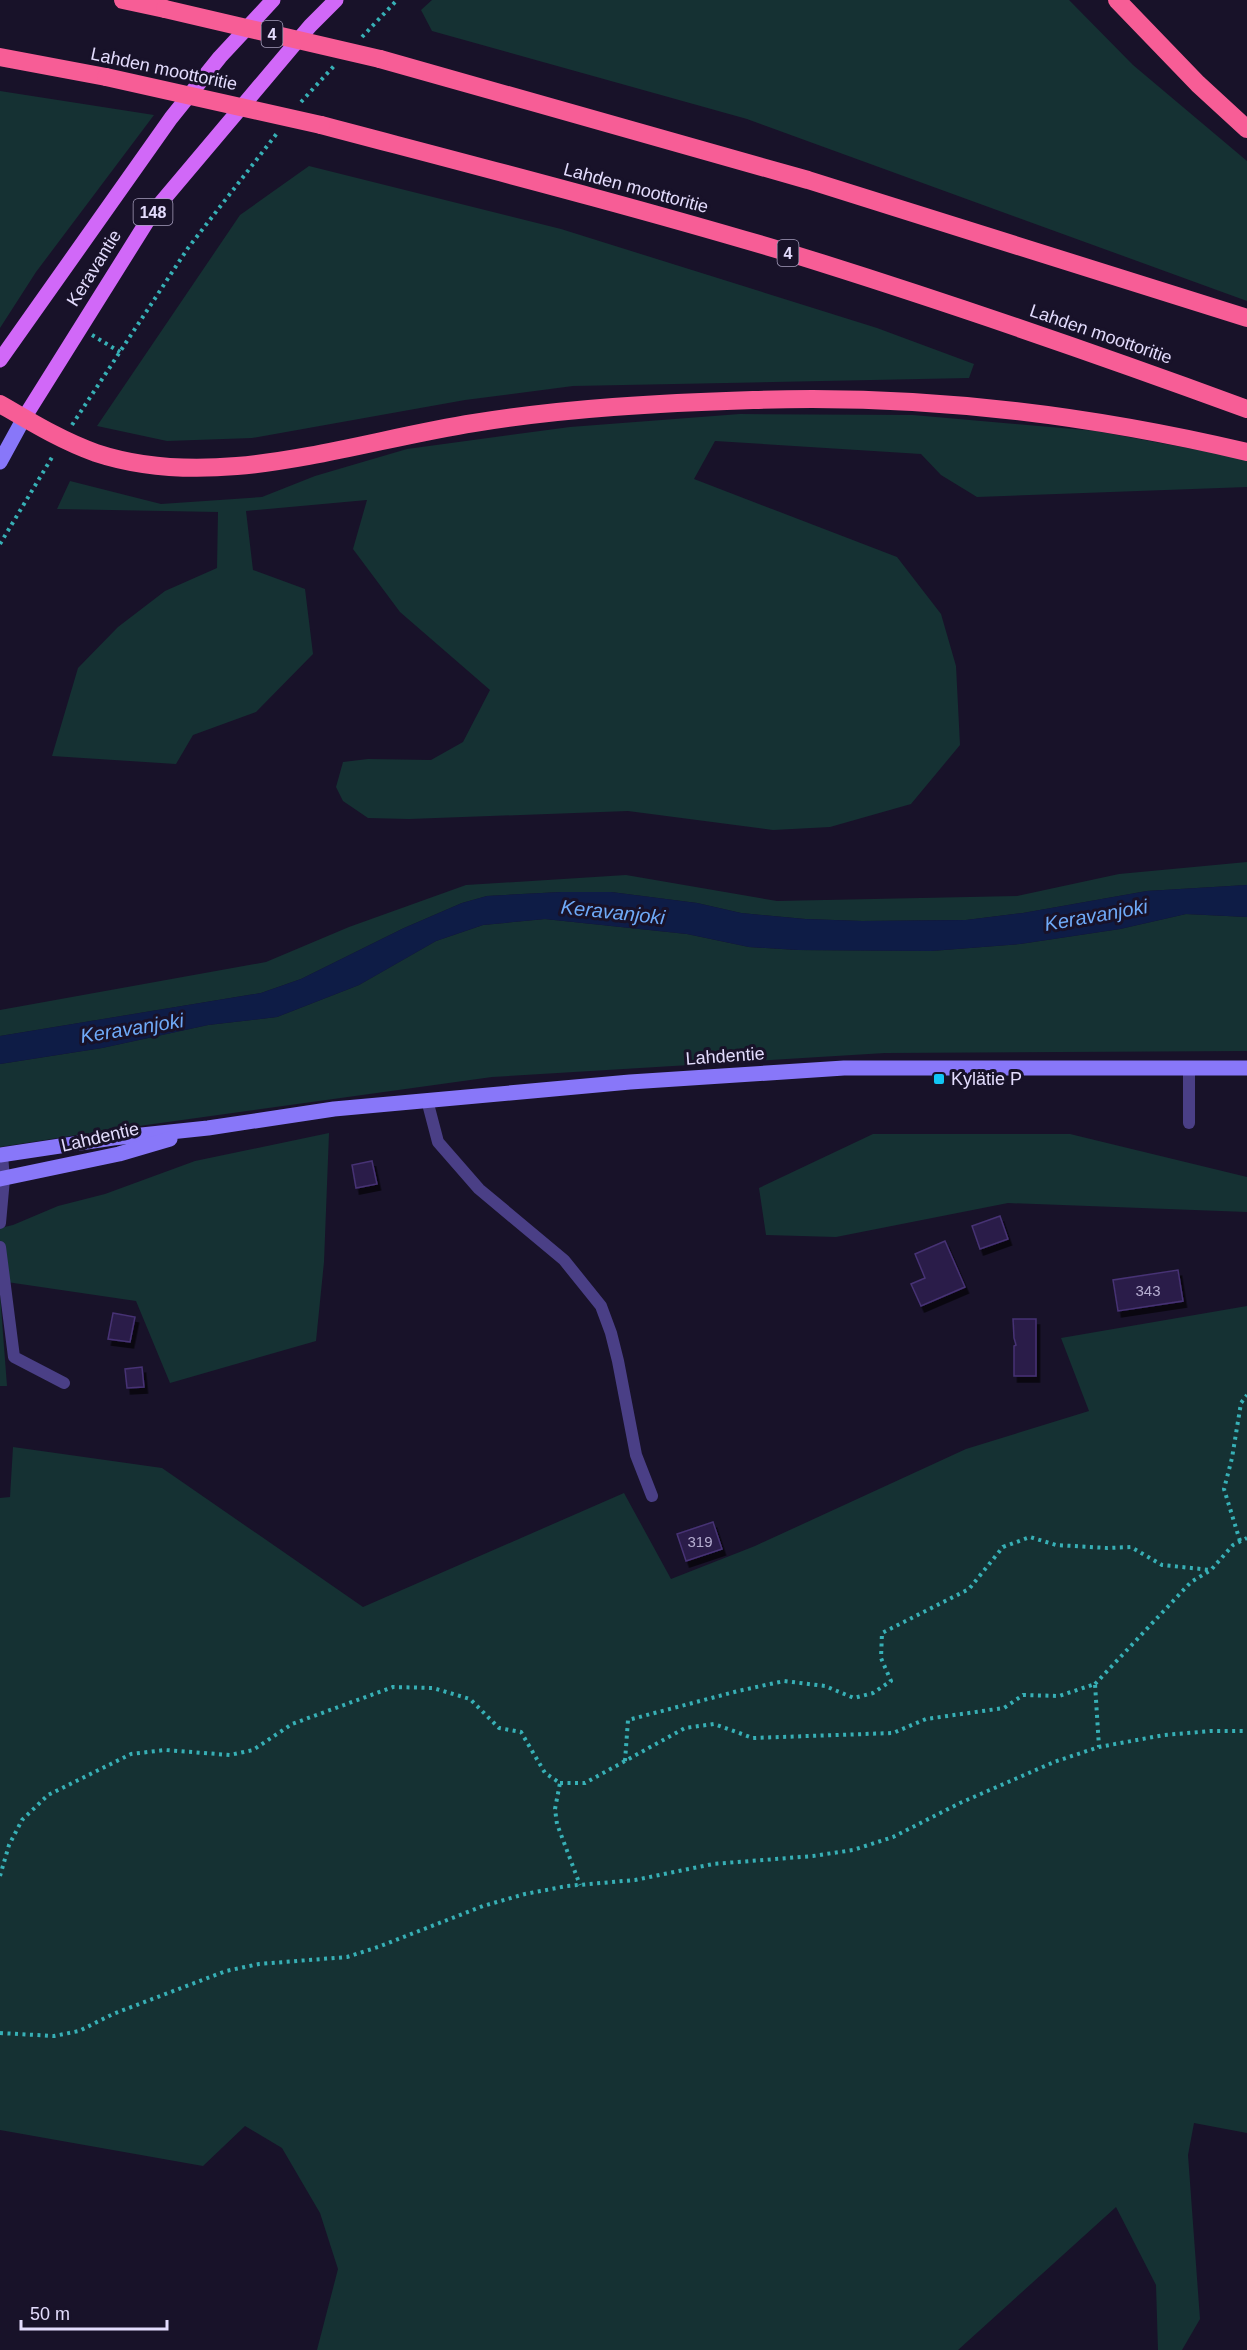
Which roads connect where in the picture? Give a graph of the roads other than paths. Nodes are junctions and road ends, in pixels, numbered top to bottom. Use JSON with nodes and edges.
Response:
{"nodes":[{"id":1,"x":123,"y":0,"type":"edge"},
{"id":2,"x":273,"y":0,"type":"edge"},
{"id":3,"x":336,"y":0,"type":"edge"},
{"id":4,"x":1117,"y":0,"type":"edge"},
{"id":5,"x":0,"y":57,"type":"edge"},
{"id":6,"x":1247,"y":129,"type":"edge"},
{"id":7,"x":1247,"y":318,"type":"edge"},
{"id":8,"x":0,"y":360,"type":"edge"},
{"id":9,"x":0,"y":404,"type":"edge"},
{"id":10,"x":1247,"y":409,"type":"edge"},
{"id":11,"x":24,"y":418,"type":"junction"},
{"id":12,"x":1247,"y":452,"type":"edge"},
{"id":13,"x":0,"y":462,"type":"edge"},
{"id":14,"x":1189,"y":1067,"type":"junction"},
{"id":15,"x":1247,"y":1068,"type":"edge"},
{"id":16,"x":427,"y":1100,"type":"junction"},
{"id":17,"x":1189,"y":1124,"type":"dead end"},
{"id":18,"x":208,"y":1128,"type":"junction"},
{"id":19,"x":1,"y":1155,"type":"edge"},
{"id":20,"x":2,"y":1179,"type":"edge"},
{"id":21,"x":0,"y":1223,"type":"edge"},
{"id":22,"x":0,"y":1247,"type":"edge"},
{"id":23,"x":64,"y":1383,"type":"dead end"},
{"id":24,"x":652,"y":1496,"type":"dead end"}],
"edges":[{"from":1,"to":7,"type":"highway","number":"4","bridge":true},
{"from":2,"to":8,"type":"main road","name":"Keravantie","number":"148"},
{"from":3,"to":11,"type":"main road","name":"Keravantie","number":"148"},
{"from":4,"to":6,"type":"highway"},
{"from":5,"to":10,"type":"highway","name":"Lahden moottoritie","number":"4","bridge":true},
{"from":9,"to":11,"type":"highway"},
{"from":11,"to":12,"type":"highway"},
{"from":11,"to":13,"type":"main road","name":"Keravantie","number":"148"},
{"from":14,"to":15,"type":"main road","name":"Lahdentie"},
{"from":14,"to":16,"type":"main road","name":"Lahdentie"},
{"from":14,"to":17,"type":"lane"},
{"from":16,"to":18,"type":"main road","name":"Lahdentie"},
{"from":16,"to":24,"type":"lane"},
{"from":18,"to":19,"type":"main road","name":"Lahdentie"},
{"from":18,"to":20,"type":"main road","name":"Lahdentie"},
{"from":19,"to":20,"type":"lane"},
{"from":20,"to":21,"type":"lane"},
{"from":22,"to":23,"type":"lane"}]}
